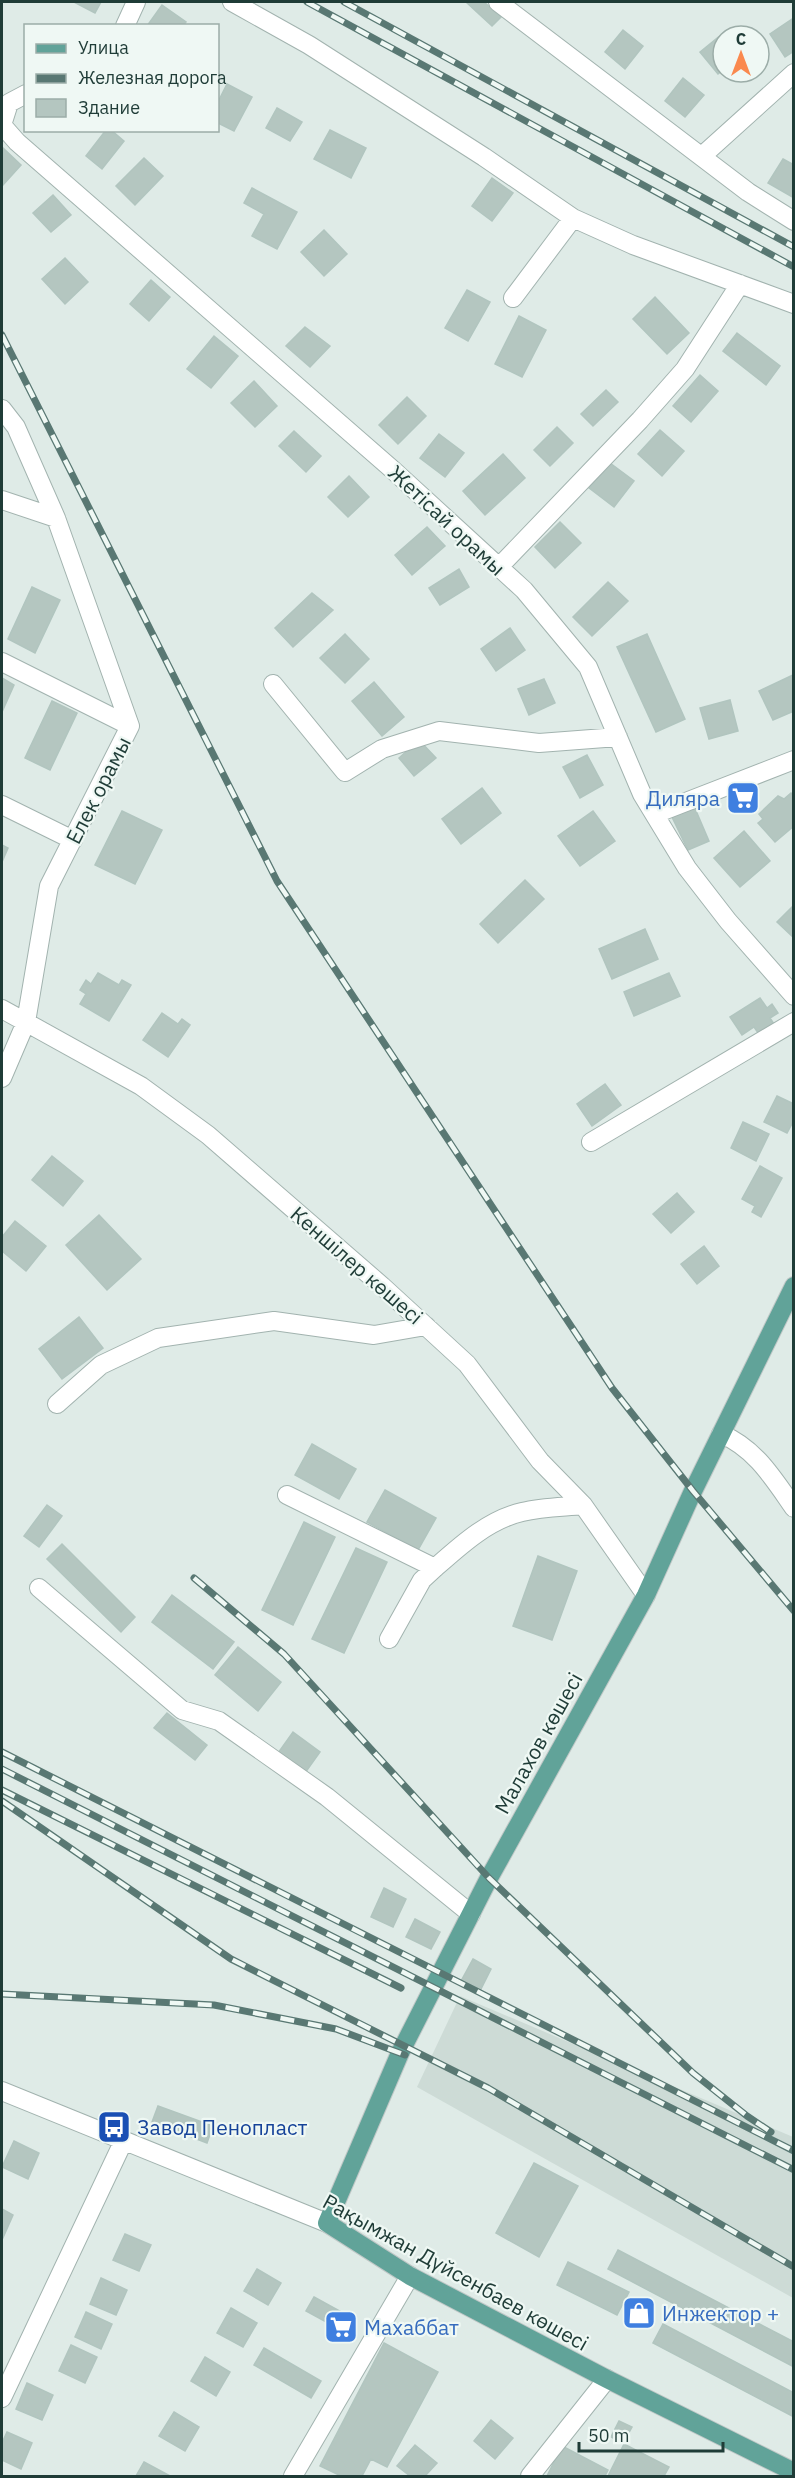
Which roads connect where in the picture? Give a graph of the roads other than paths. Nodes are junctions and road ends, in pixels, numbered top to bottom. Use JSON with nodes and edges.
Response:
{"nodes":[{"id":1,"x":136,"y":2,"type":"edge"},
{"id":2,"x":232,"y":2,"type":"edge"},
{"id":3,"x":498,"y":2,"type":"edge"},
{"id":4,"x":126,"y":24,"type":"edge"},
{"id":5,"x":794,"y":73,"type":"edge"},
{"id":6,"x":24,"y":95,"type":"edge"},
{"id":7,"x":2,"y":125,"type":"edge"},
{"id":8,"x":702,"y":156,"type":"junction"},
{"id":9,"x":573,"y":218,"type":"junction"},
{"id":10,"x":794,"y":221,"type":"edge"},
{"id":11,"x":740,"y":284,"type":"junction"},
{"id":12,"x":513,"y":298,"type":"dead end"},
{"id":13,"x":794,"y":304,"type":"edge"},
{"id":14,"x":2,"y":409,"type":"edge"},
{"id":15,"x":2,"y":500,"type":"edge"},
{"id":16,"x":56,"y":518,"type":"junction"},
{"id":17,"x":499,"y":567,"type":"junction"},
{"id":18,"x":2,"y":662,"type":"edge"},
{"id":19,"x":273,"y":684,"type":"dead end"},
{"id":20,"x":130,"y":726,"type":"junction"},
{"id":21,"x":618,"y":737,"type":"junction"},
{"id":22,"x":794,"y":760,"type":"edge"},
{"id":23,"x":2,"y":805,"type":"edge"},
{"id":24,"x":655,"y":814,"type":"junction"},
{"id":25,"x":73,"y":840,"type":"junction"},
{"id":26,"x":794,"y":996,"type":"edge"},
{"id":27,"x":2,"y":1009,"type":"edge"},
{"id":28,"x":26,"y":1022,"type":"junction"},
{"id":29,"x":794,"y":1022,"type":"edge"},
{"id":30,"x":2,"y":1078,"type":"edge"},
{"id":31,"x":591,"y":1142,"type":"dead end"},
{"id":32,"x":794,"y":1286,"type":"edge"},
{"id":33,"x":426,"y":1326,"type":"junction"},
{"id":34,"x":57,"y":1404,"type":"dead end"},
{"id":35,"x":721,"y":1434,"type":"junction"},
{"id":36,"x":287,"y":1495,"type":"dead end"},
{"id":37,"x":584,"y":1505,"type":"junction"},
{"id":38,"x":794,"y":1508,"type":"edge"},
{"id":39,"x":435,"y":1568,"type":"junction"},
{"id":40,"x":39,"y":1588,"type":"dead end"},
{"id":41,"x":646,"y":1594,"type":"junction"},
{"id":42,"x":389,"y":1639,"type":"dead end"},
{"id":43,"x":471,"y":1914,"type":"junction"},
{"id":44,"x":2,"y":2091,"type":"edge"},
{"id":45,"x":124,"y":2140,"type":"junction"},
{"id":46,"x":327,"y":2223,"type":"junction"},
{"id":47,"x":410,"y":2276,"type":"junction"},
{"id":48,"x":607,"y":2379,"type":"junction"},
{"id":49,"x":2,"y":2398,"type":"edge"},
{"id":50,"x":794,"y":2472,"type":"edge"},
{"id":51,"x":293,"y":2476,"type":"edge"},
{"id":52,"x":530,"y":2476,"type":"edge"}],
"edges":[{"from":1,"to":4,"type":"street"},
{"from":2,"to":9,"type":"street"},
{"from":3,"to":8,"type":"street"},
{"from":5,"to":8,"type":"street"},
{"from":6,"to":7,"type":"street","name":"Жетісай орамы"},
{"from":7,"to":17,"type":"street","name":"Жетісай орамы"},
{"from":8,"to":10,"type":"street"},
{"from":9,"to":11,"type":"street"},
{"from":9,"to":12,"type":"street"},
{"from":11,"to":13,"type":"street"},
{"from":11,"to":17,"type":"street"},
{"from":14,"to":16,"type":"street","name":"Елек орамы"},
{"from":15,"to":16,"type":"street"},
{"from":16,"to":20,"type":"street","name":"Елек орамы"},
{"from":17,"to":21,"type":"street","name":"Жетісай орамы"},
{"from":18,"to":20,"type":"street"},
{"from":19,"to":21,"type":"street"},
{"from":20,"to":25,"type":"street","name":"Елек орамы"},
{"from":21,"to":24,"type":"street","name":"Жетісай орамы"},
{"from":22,"to":24,"type":"street"},
{"from":23,"to":25,"type":"street"},
{"from":24,"to":26,"type":"street","name":"Жетісай орамы"},
{"from":25,"to":28,"type":"street","name":"Елек орамы"},
{"from":27,"to":28,"type":"street","name":"Кеншілер көшесі"},
{"from":28,"to":30,"type":"street","name":"Елек орамы"},
{"from":28,"to":33,"type":"street","name":"Кеншілер көшесі"},
{"from":29,"to":31,"type":"street"},
{"from":32,"to":35,"type":"main road","name":"Малахов көшесі"},
{"from":33,"to":34,"type":"street"},
{"from":33,"to":37,"type":"street","name":"Кеншілер көшесі"},
{"from":35,"to":38,"type":"street"},
{"from":35,"to":41,"type":"main road","name":"Малахов көшесі"},
{"from":36,"to":39,"type":"street"},
{"from":37,"to":39,"type":"street"},
{"from":37,"to":41,"type":"street","name":"Кеншілер көшесі"},
{"from":39,"to":42,"type":"street"},
{"from":40,"to":43,"type":"street"},
{"from":41,"to":43,"type":"main road","name":"Малахов көшесі"},
{"from":43,"to":46,"type":"main road","name":"Малахов көшесі"},
{"from":44,"to":45,"type":"street","name":"Рақымжан Дүйсенбаев көшесі"},
{"from":45,"to":46,"type":"street","name":"Рақымжан Дүйсенбаев көшесі"},
{"from":45,"to":49,"type":"street"},
{"from":46,"to":47,"type":"main road","name":"Рақымжан Дүйсенбаев көшесі"},
{"from":47,"to":48,"type":"main road","name":"Рақымжан Дүйсенбаев көшесі"},
{"from":47,"to":51,"type":"street"},
{"from":48,"to":50,"type":"main road","name":"Рақымжан Дүйсенбаев көшесі"},
{"from":48,"to":52,"type":"street"}]}
